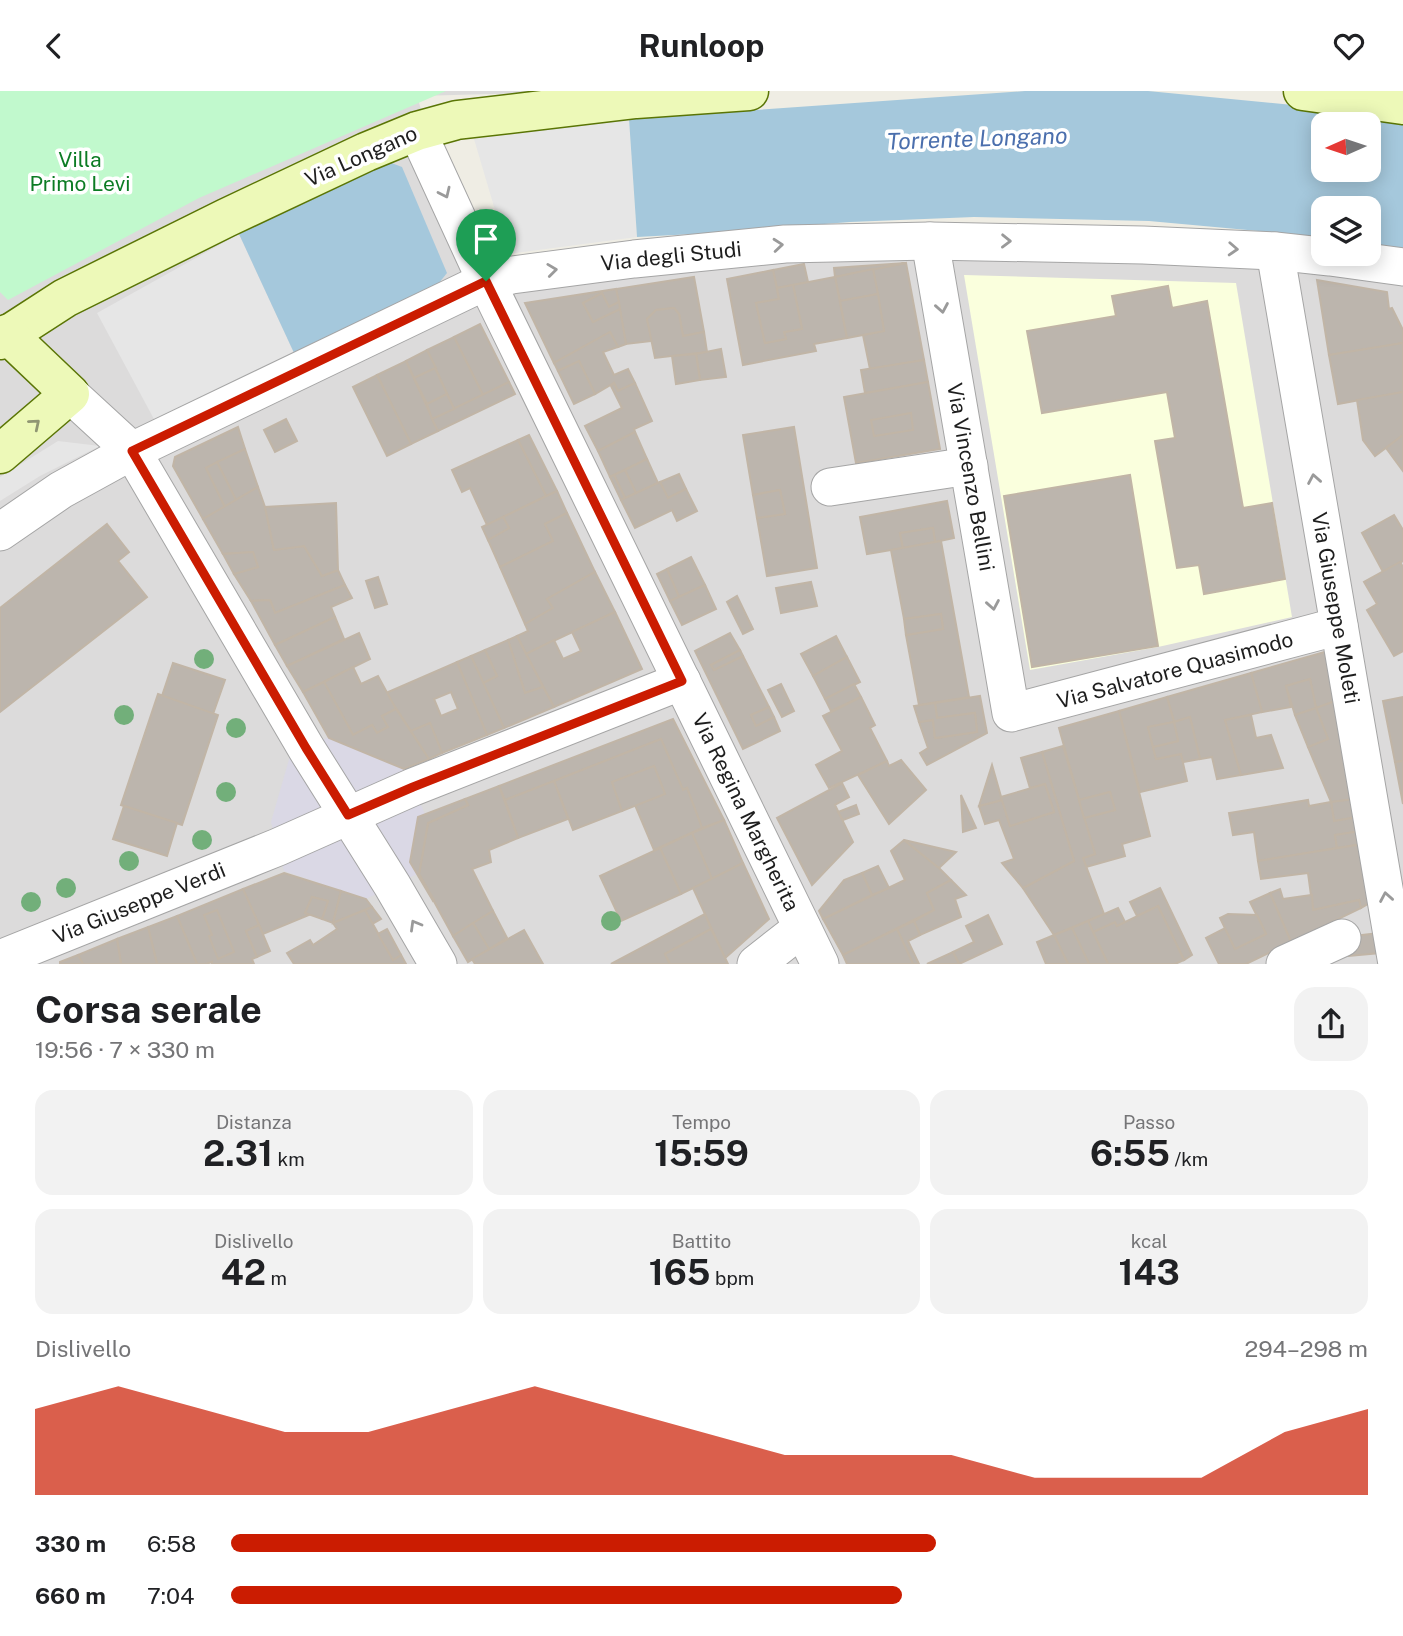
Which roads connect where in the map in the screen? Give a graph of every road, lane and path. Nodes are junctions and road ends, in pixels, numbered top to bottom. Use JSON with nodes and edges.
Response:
{"nodes":[{"id":1,"x":749,"y":91,"type":"edge"},
{"id":2,"x":1303,"y":91,"type":"edge"},
{"id":3,"x":636,"y":95,"type":"edge"},
{"id":4,"x":1403,"y":105,"type":"edge"},
{"id":5,"x":417,"y":131,"type":"junction"},
{"id":6,"x":930,"y":241,"type":"junction"},
{"id":7,"x":1275,"y":251,"type":"junction"},
{"id":8,"x":1401,"y":270,"type":"edge"},
{"id":9,"x":486,"y":281,"type":"junction"},
{"id":10,"x":2,"y":334,"type":"edge"},
{"id":11,"x":70,"y":394,"type":"junction"},
{"id":12,"x":132,"y":451,"type":"junction"},
{"id":13,"x":0,"y":454,"type":"edge"},
{"id":14,"x":969,"y":466,"type":"junction"},
{"id":15,"x":830,"y":487,"type":"dead end"},
{"id":16,"x":0,"y":532,"type":"edge"},
{"id":17,"x":1339,"y":626,"type":"junction"},
{"id":18,"x":682,"y":681,"type":"junction"},
{"id":19,"x":1011,"y":713,"type":"joint"},
{"id":20,"x":348,"y":815,"type":"junction"},
{"id":21,"x":802,"y":928,"type":"junction"},
{"id":22,"x":1342,"y":937,"type":"dead end"},
{"id":23,"x":0,"y":959,"type":"edge"},
{"id":24,"x":438,"y":964,"type":"edge"},
{"id":25,"x":756,"y":964,"type":"edge"},
{"id":26,"x":820,"y":964,"type":"edge"},
{"id":27,"x":1284,"y":964,"type":"edge"},
{"id":28,"x":1397,"y":964,"type":"edge"}],
"edges":[{"from":1,"to":3,"type":"street","name":"Via Longano"},
{"from":2,"to":4,"type":"street"},
{"from":3,"to":5,"type":"street","name":"Via Longano"},
{"from":5,"to":9,"type":"street","name":"Via Regina Margherita","one_way":true},
{"from":5,"to":10,"type":"street","name":"Via Longano"},
{"from":6,"to":7,"type":"street","name":"Via degli Studi","one_way":true},
{"from":9,"to":6,"type":"street","name":"Via degli Studi","one_way":true},
{"from":6,"to":14,"type":"street","name":"Via Vincenzo Bellini","one_way":true},
{"from":7,"to":8,"type":"street","name":"Via degli Studi"},
{"from":17,"to":7,"type":"street","name":"Via Giuseppe Moleti","one_way":true},
{"from":9,"to":12,"type":"street","name":"Via degli Studi"},
{"from":9,"to":18,"type":"street","name":"Via Regina Margherita"},
{"from":10,"to":11,"type":"street"},
{"from":11,"to":12,"type":"street"},
{"from":13,"to":11,"type":"street","one_way":true},
{"from":12,"to":16,"type":"street","name":"Via degli Studi"},
{"from":12,"to":20,"type":"street"},
{"from":14,"to":15,"type":"street"},
{"from":14,"to":19,"type":"street","name":"Via Vincenzo Bellini","one_way":true},
{"from":17,"to":19,"type":"street","name":"Via Salvatore Quasimodo"},
{"from":28,"to":17,"type":"street","name":"Via Giuseppe Moleti","one_way":true},
{"from":18,"to":20,"type":"street","name":"Via Giuseppe Verdi"},
{"from":18,"to":21,"type":"street","name":"Via Regina Margherita"},
{"from":20,"to":23,"type":"street","name":"Via Giuseppe Verdi"},
{"from":24,"to":20,"type":"street","one_way":true},
{"from":21,"to":25,"type":"street"},
{"from":21,"to":26,"type":"street","name":"Via Regina Margherita"},
{"from":22,"to":27,"type":"street"}]}
